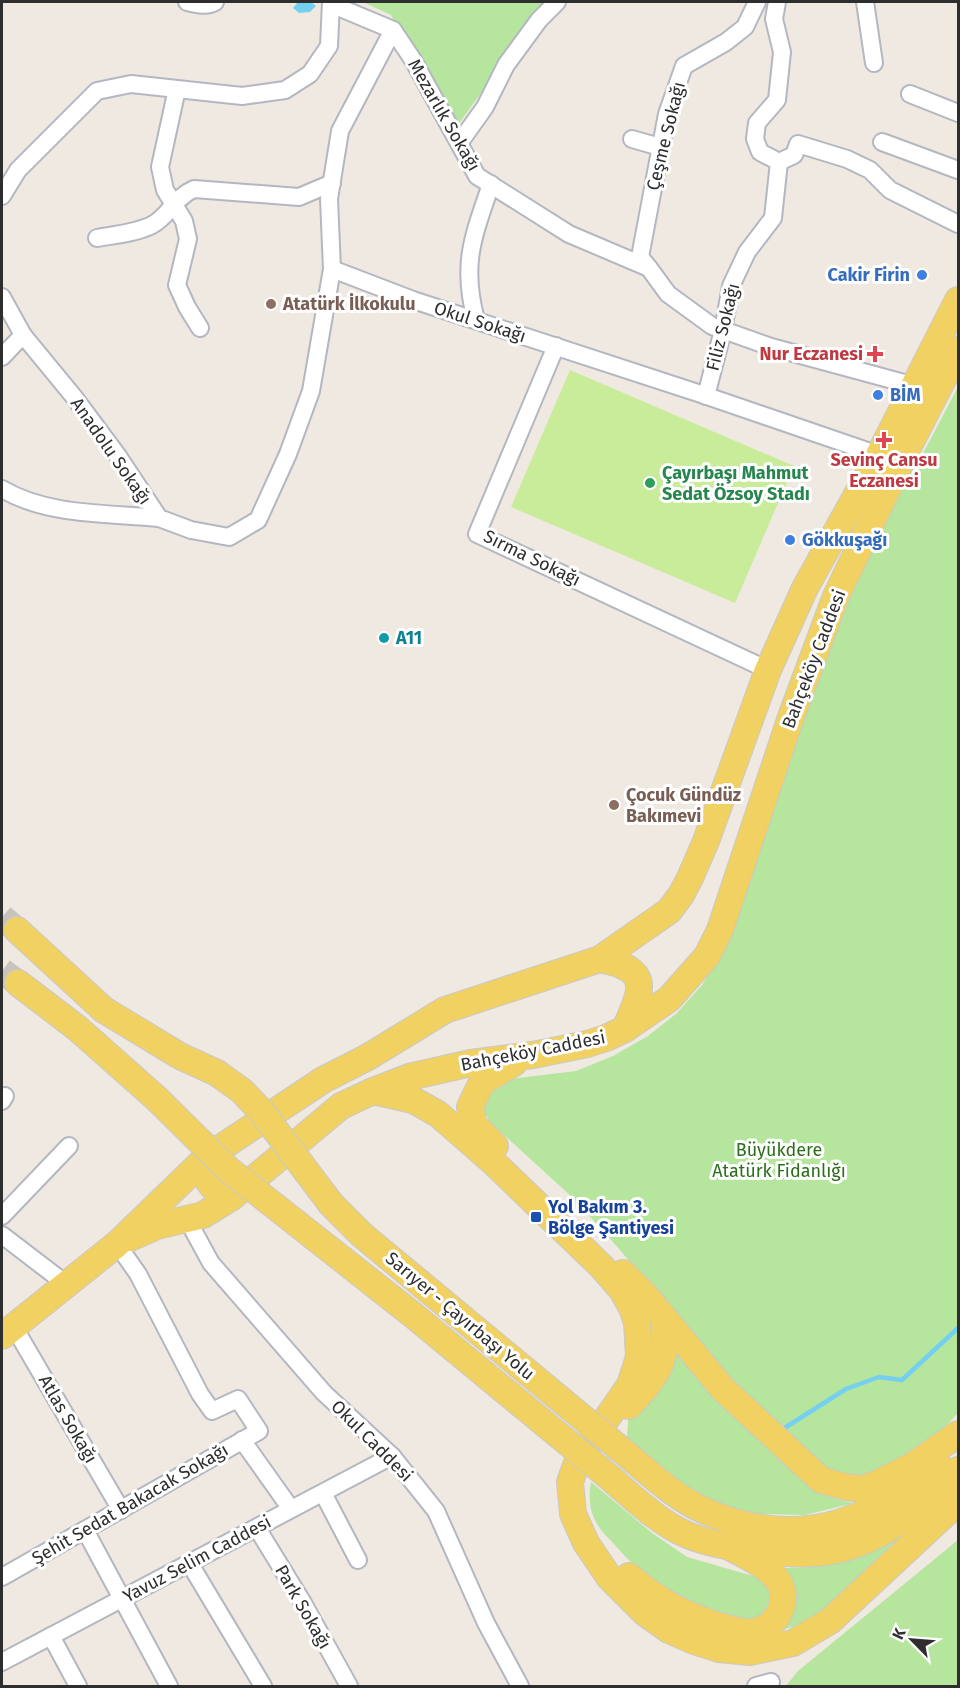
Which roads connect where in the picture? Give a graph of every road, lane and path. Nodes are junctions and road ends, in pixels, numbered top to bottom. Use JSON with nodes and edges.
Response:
{"nodes":[{"id":1,"x":187,"y":2,"type":"edge"},
{"id":2,"x":215,"y":2,"type":"edge"},
{"id":3,"x":557,"y":2,"type":"edge"},
{"id":4,"x":757,"y":2,"type":"edge"},
{"id":5,"x":777,"y":2,"type":"edge"},
{"id":6,"x":865,"y":2,"type":"edge"},
{"id":7,"x":331,"y":3,"type":"edge"},
{"id":8,"x":393,"y":30,"type":"junction"},
{"id":9,"x":874,"y":63,"type":"dead end"},
{"id":10,"x":177,"y":89,"type":"junction"},
{"id":11,"x":910,"y":94,"type":"dead end"},
{"id":12,"x":958,"y":113,"type":"edge"},
{"id":13,"x":632,"y":139,"type":"dead end"},
{"id":14,"x":460,"y":142,"type":"junction"},
{"id":15,"x":882,"y":142,"type":"dead end"},
{"id":16,"x":660,"y":147,"type":"junction"},
{"id":17,"x":779,"y":162,"type":"junction"},
{"id":18,"x":958,"y":170,"type":"edge"},
{"id":19,"x":332,"y":183,"type":"junction"},
{"id":20,"x":491,"y":184,"type":"junction"},
{"id":21,"x":2,"y":196,"type":"edge"},
{"id":22,"x":173,"y":204,"type":"junction"},
{"id":23,"x":958,"y":224,"type":"edge"},
{"id":24,"x":97,"y":237,"type":"dead end"},
{"id":25,"x":649,"y":268,"type":"junction"},
{"id":26,"x":332,"y":269,"type":"junction"},
{"id":27,"x":2,"y":297,"type":"edge"},
{"id":28,"x":958,"y":300,"type":"edge"},
{"id":29,"x":476,"y":320,"type":"junction"},
{"id":30,"x":200,"y":328,"type":"dead end"},
{"id":31,"x":723,"y":330,"type":"junction"},
{"id":32,"x":23,"y":335,"type":"junction"},
{"id":33,"x":556,"y":346,"type":"junction"},
{"id":34,"x":958,"y":350,"type":"edge"},
{"id":35,"x":2,"y":357,"type":"edge"},
{"id":36,"x":915,"y":386,"type":"junction"},
{"id":37,"x":706,"y":396,"type":"junction"},
{"id":38,"x":879,"y":455,"type":"junction"},
{"id":39,"x":2,"y":489,"type":"edge"},
{"id":40,"x":159,"y":518,"type":"junction"},
{"id":41,"x":768,"y":670,"type":"junction"},
{"id":42,"x":17,"y":930,"type":"tunnel mouth"},
{"id":43,"x":600,"y":959,"type":"junction"},
{"id":44,"x":18,"y":983,"type":"tunnel mouth"},
{"id":45,"x":625,"y":1029,"type":"junction"},
{"id":46,"x":533,"y":1055,"type":"junction"},
{"id":47,"x":373,"y":1091,"type":"junction"},
{"id":48,"x":69,"y":1146,"type":"dead end"},
{"id":49,"x":207,"y":1157,"type":"junction"},
{"id":50,"x":183,"y":1179,"type":"junction"},
{"id":51,"x":232,"y":1197,"type":"junction"},
{"id":52,"x":2,"y":1216,"type":"edge"},
{"id":53,"x":187,"y":1219,"type":"junction"},
{"id":54,"x":2,"y":1235,"type":"edge"},
{"id":55,"x":117,"y":1244,"type":"junction"},
{"id":56,"x":66,"y":1284,"type":"junction"},
{"id":57,"x":664,"y":1318,"type":"junction"},
{"id":58,"x":8,"y":1332,"type":"edge"},
{"id":59,"x":958,"y":1434,"type":"edge"},
{"id":60,"x":242,"y":1440,"type":"junction"},
{"id":61,"x":958,"y":1447,"type":"edge"},
{"id":62,"x":392,"y":1456,"type":"junction"},
{"id":63,"x":958,"y":1470,"type":"edge"},
{"id":64,"x":323,"y":1493,"type":"junction"},
{"id":65,"x":958,"y":1502,"type":"edge"},
{"id":66,"x":291,"y":1509,"type":"junction"},
{"id":67,"x":121,"y":1510,"type":"junction"},
{"id":68,"x":257,"y":1528,"type":"junction"},
{"id":69,"x":85,"y":1530,"type":"junction"},
{"id":70,"x":729,"y":1547,"type":"junction"},
{"id":71,"x":358,"y":1560,"type":"dead end"},
{"id":72,"x":189,"y":1564,"type":"junction"},
{"id":73,"x":2,"y":1576,"type":"edge"},
{"id":74,"x":122,"y":1599,"type":"junction"},
{"id":75,"x":51,"y":1636,"type":"junction"},
{"id":76,"x":2,"y":1662,"type":"edge"},
{"id":77,"x":78,"y":1686,"type":"edge"},
{"id":78,"x":169,"y":1686,"type":"edge"},
{"id":79,"x":263,"y":1686,"type":"edge"},
{"id":80,"x":349,"y":1686,"type":"edge"},
{"id":81,"x":520,"y":1686,"type":"edge"}],
"edges":[{"from":1,"to":2,"type":"street"},
{"from":3,"to":14,"type":"street"},
{"from":4,"to":16,"type":"street","name":"Çeşme Sokağı"},
{"from":5,"to":17,"type":"street"},
{"from":6,"to":9,"type":"street"},
{"from":7,"to":8,"type":"street"},
{"from":7,"to":10,"type":"street"},
{"from":8,"to":14,"type":"street","name":"Mezarlık Sokağı"},
{"from":8,"to":19,"type":"street"},
{"from":10,"to":21,"type":"street"},
{"from":10,"to":22,"type":"street"},
{"from":11,"to":12,"type":"street"},
{"from":13,"to":16,"type":"street"},
{"from":14,"to":20,"type":"street","name":"Mezarlık Sokağı"},
{"from":15,"to":18,"type":"street"},
{"from":16,"to":25,"type":"street","name":"Çeşme Sokağı"},
{"from":17,"to":23,"type":"street"},
{"from":17,"to":31,"type":"street","name":"Filiz Sokağı"},
{"from":19,"to":22,"type":"street"},
{"from":19,"to":26,"type":"street"},
{"from":20,"to":25,"type":"street","name":"Mezarlık Sokağı"},
{"from":20,"to":29,"type":"street"},
{"from":22,"to":24,"type":"street"},
{"from":22,"to":30,"type":"street"},
{"from":25,"to":31,"type":"street"},
{"from":26,"to":29,"type":"street","name":"Okul Sokağı"},
{"from":26,"to":40,"type":"street","name":"Anadolu Sokağı"},
{"from":27,"to":32,"type":"street","name":"Anadolu Sokağı"},
{"from":28,"to":36,"type":"main road","name":"Bahçeköy Caddesi"},
{"from":29,"to":33,"type":"street","name":"Okul Sokağı"},
{"from":31,"to":36,"type":"street"},
{"from":31,"to":37,"type":"street","name":"Filiz Sokağı"},
{"from":32,"to":35,"type":"street"},
{"from":32,"to":40,"type":"street","name":"Anadolu Sokağı"},
{"from":33,"to":37,"type":"street","name":"Okul Sokağı"},
{"from":33,"to":41,"type":"street","name":"Sırma Sokağı"},
{"from":34,"to":45,"type":"main road","name":"Bahçeköy Caddesi"},
{"from":36,"to":38,"type":"main road","name":"Bahçeköy Caddesi"},
{"from":37,"to":38,"type":"street","name":"Okul Sokağı"},
{"from":38,"to":41,"type":"main road","name":"Bahçeköy Caddesi"},
{"from":39,"to":40,"type":"street"},
{"from":41,"to":43,"type":"main road","name":"Bahçeköy Caddesi"},
{"from":42,"to":61,"type":"main road","name":"Sarıyer - Çayırbaşı Yolu","bridge":true},
{"from":43,"to":45,"type":"main road"},
{"from":43,"to":49,"type":"main road","name":"Bahçeköy Caddesi"},
{"from":44,"to":70,"type":"main road","name":"Sarıyer - Çayırbaşı Yolu","bridge":true},
{"from":45,"to":46,"type":"main road","name":"Bahçeköy Caddesi"},
{"from":46,"to":47,"type":"main road","name":"Bahçeköy Caddesi"},
{"from":46,"to":57,"type":"main road"},
{"from":47,"to":51,"type":"main road","name":"Bahçeköy Caddesi"},
{"from":47,"to":65,"type":"main road"},
{"from":48,"to":52,"type":"street"},
{"from":49,"to":50,"type":"main road","name":"Bahçeköy Caddesi"},
{"from":49,"to":51,"type":"main road"},
{"from":50,"to":53,"type":"main road"},
{"from":50,"to":55,"type":"main road","name":"Bahçeköy Caddesi"},
{"from":51,"to":53,"type":"main road","name":"Bahçeköy Caddesi"},
{"from":53,"to":55,"type":"main road","name":"Bahçeköy Caddesi"},
{"from":53,"to":62,"type":"street","name":"Okul Caddesi"},
{"from":54,"to":56,"type":"street"},
{"from":55,"to":56,"type":"main road","name":"Bahçeköy Caddesi"},
{"from":55,"to":60,"type":"street","name":"Şehit Sedat Bakacak Sokağı"},
{"from":56,"to":58,"type":"main road","name":"Bahçeköy Caddesi"},
{"from":57,"to":59,"type":"main road"},
{"from":57,"to":70,"type":"main road"},
{"from":58,"to":67,"type":"street","name":"Atlas Sokağı"},
{"from":60,"to":66,"type":"street"},
{"from":60,"to":67,"type":"street","name":"Şehit Sedat Bakacak Sokağı"},
{"from":62,"to":64,"type":"street","name":"Yavuz Selim Caddesi"},
{"from":62,"to":81,"type":"street","name":"Okul Caddesi"},
{"from":63,"to":70,"type":"main road","name":"Sarıyer - Çayırbaşı Yolu"},
{"from":64,"to":66,"type":"street","name":"Yavuz Selim Caddesi"},
{"from":64,"to":71,"type":"street"},
{"from":66,"to":68,"type":"street","name":"Yavuz Selim Caddesi"},
{"from":67,"to":69,"type":"street","name":"Şehit Sedat Bakacak Sokağı"},
{"from":68,"to":72,"type":"street","name":"Yavuz Selim Caddesi"},
{"from":68,"to":80,"type":"street","name":"Park Sokağı"},
{"from":69,"to":73,"type":"street","name":"Şehit Sedat Bakacak Sokağı"},
{"from":69,"to":74,"type":"street"},
{"from":72,"to":74,"type":"street","name":"Yavuz Selim Caddesi"},
{"from":72,"to":79,"type":"street"},
{"from":74,"to":75,"type":"street","name":"Yavuz Selim Caddesi"},
{"from":74,"to":78,"type":"street"},
{"from":75,"to":76,"type":"street","name":"Yavuz Selim Caddesi"},
{"from":75,"to":77,"type":"street"}]}
